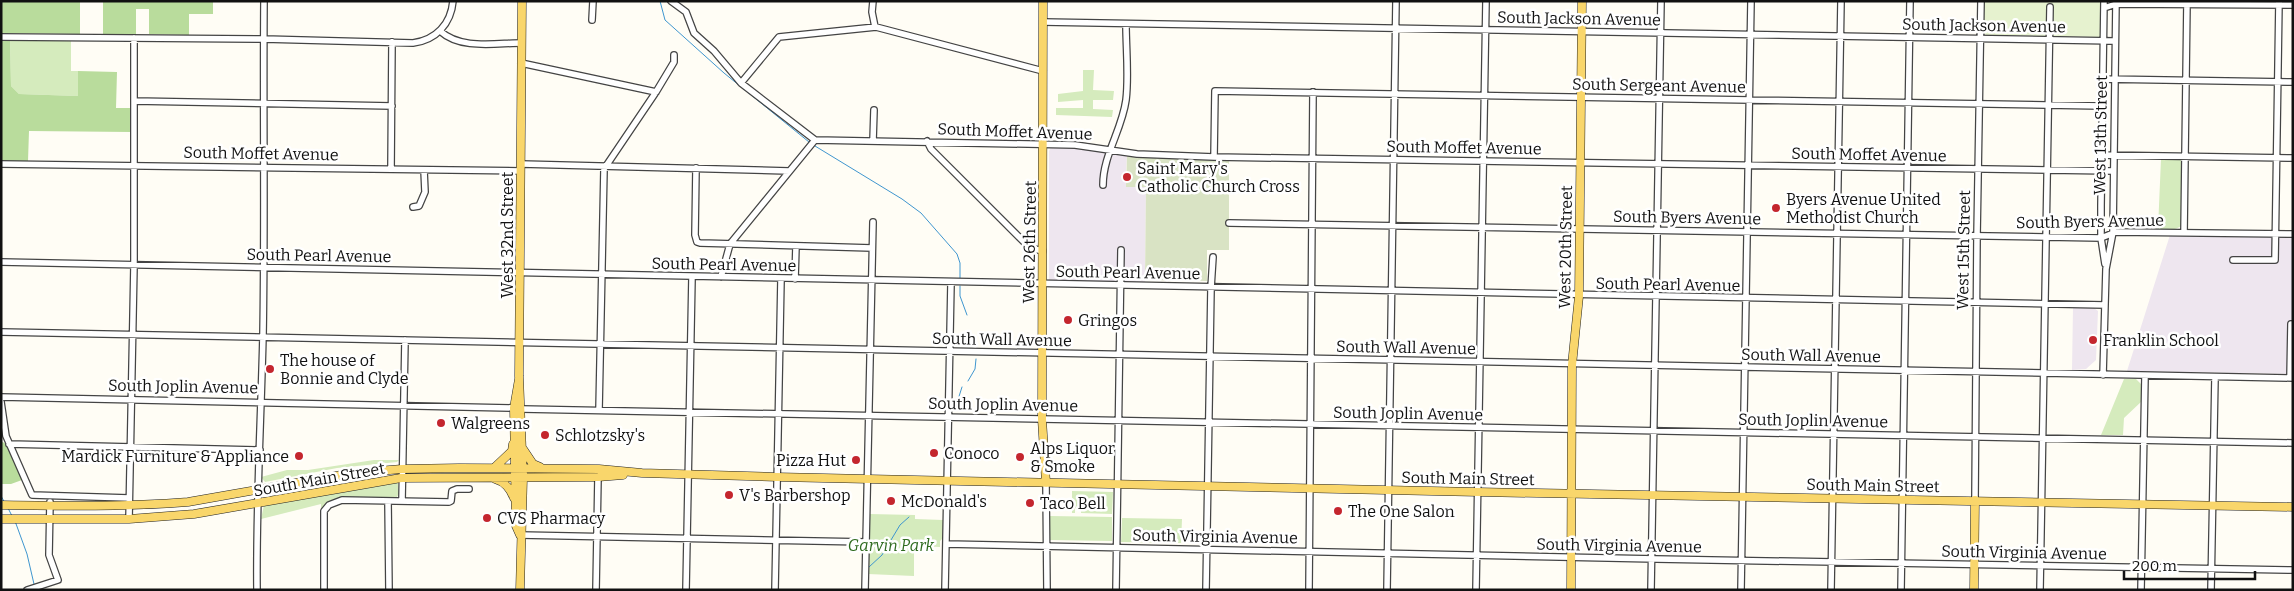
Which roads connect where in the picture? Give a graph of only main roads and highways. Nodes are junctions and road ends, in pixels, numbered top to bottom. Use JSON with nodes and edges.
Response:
{"nodes":[{"id":1,"x":522,"y":1,"type":"edge"},
{"id":2,"x":1043,"y":1,"type":"edge"},
{"id":3,"x":1582,"y":1,"type":"edge"},
{"id":4,"x":518,"y":408,"type":"junction"},
{"id":5,"x":514,"y":440,"type":"junction"},
{"id":6,"x":522,"y":447,"type":"junction"},
{"id":7,"x":494,"y":468,"type":"junction"},
{"id":8,"x":519,"y":468,"type":"junction"},
{"id":9,"x":542,"y":468,"type":"junction"},
{"id":10,"x":642,"y":473,"type":"junction"},
{"id":11,"x":542,"y":477,"type":"junction"},
{"id":12,"x":490,"y":478,"type":"junction"},
{"id":13,"x":519,"y":478,"type":"junction"},
{"id":14,"x":1046,"y":483,"type":"junction"},
{"id":15,"x":1572,"y":494,"type":"junction"},
{"id":16,"x":522,"y":496,"type":"junction"},
{"id":17,"x":1975,"y":500,"type":"junction"},
{"id":18,"x":516,"y":503,"type":"junction"},
{"id":19,"x":1,"y":505,"type":"edge"},
{"id":20,"x":2293,"y":507,"type":"edge"},
{"id":21,"x":1,"y":518,"type":"edge"},
{"id":22,"x":520,"y":535,"type":"junction"},
{"id":23,"x":520,"y":590,"type":"edge"},
{"id":24,"x":1571,"y":590,"type":"edge"},
{"id":25,"x":1974,"y":590,"type":"edge"}],
"edges":[{"from":1,"to":4,"type":"main road","name":"West 32nd Street"},
{"from":2,"to":14,"type":"main road","name":"West 26th Street"},
{"from":3,"to":15,"type":"main road","name":"West 20th Street"},
{"from":4,"to":5,"type":"main road"},
{"from":4,"to":6,"type":"main road","name":"West 32nd Street"},
{"from":5,"to":7,"type":"main road"},
{"from":5,"to":8,"type":"main road"},
{"from":6,"to":8,"type":"main road","name":"West 32nd Street"},
{"from":6,"to":9,"type":"main road"},
{"from":7,"to":8,"type":"main road","name":"South Main Street"},
{"from":7,"to":19,"type":"main road","name":"South Main Street"},
{"from":8,"to":9,"type":"main road","name":"South Main Street"},
{"from":8,"to":13,"type":"main road"},
{"from":9,"to":10,"type":"main road","name":"South Main Street"},
{"from":10,"to":11,"type":"main road","name":"South Main Street"},
{"from":10,"to":14,"type":"main road","name":"South Main Street"},
{"from":11,"to":13,"type":"main road","name":"South Main Street"},
{"from":11,"to":16,"type":"main road"},
{"from":12,"to":13,"type":"main road","name":"South Main Street"},
{"from":12,"to":18,"type":"main road"},
{"from":12,"to":21,"type":"main road","name":"South Main Street"},
{"from":13,"to":16,"type":"main road"},
{"from":13,"to":18,"type":"main road"},
{"from":14,"to":15,"type":"main road","name":"South Main Street"},
{"from":15,"to":17,"type":"main road","name":"South Main Street"},
{"from":15,"to":24,"type":"main road","name":"West 20th Street"},
{"from":16,"to":22,"type":"main road"},
{"from":17,"to":20,"type":"main road","name":"South Main Street"},
{"from":17,"to":25,"type":"main road"},
{"from":18,"to":22,"type":"main road"},
{"from":22,"to":23,"type":"main road"}]}
